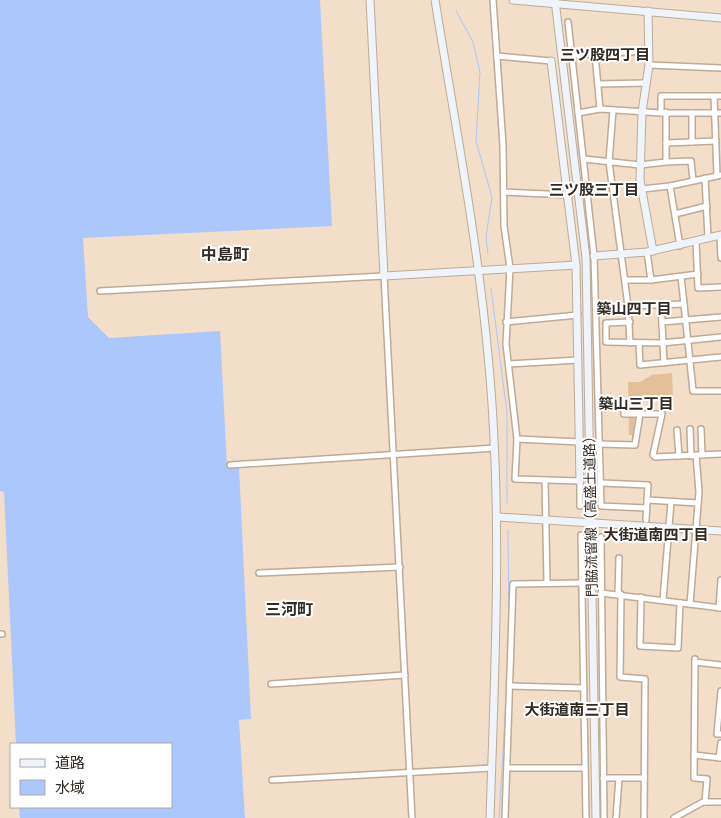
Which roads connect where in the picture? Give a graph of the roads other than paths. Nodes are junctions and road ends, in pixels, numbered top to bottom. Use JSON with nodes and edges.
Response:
{"nodes":[{"id":1,"x":370,"y":0,"type":"edge"},
{"id":2,"x":434,"y":0,"type":"edge"},
{"id":3,"x":493,"y":0,"type":"edge"},
{"id":4,"x":512,"y":0,"type":"edge"},
{"id":5,"x":555,"y":2,"type":"edge"},
{"id":6,"x":648,"y":11,"type":"junction"},
{"id":7,"x":721,"y":18,"type":"edge"},
{"id":8,"x":568,"y":22,"type":"dead end"},
{"id":9,"x":648,"y":51,"type":"junction"},
{"id":10,"x":595,"y":54,"type":"junction"},
{"id":11,"x":571,"y":55,"type":"junction"},
{"id":12,"x":497,"y":56,"type":"junction"},
{"id":13,"x":551,"y":61,"type":"joint"},
{"id":14,"x":649,"y":64,"type":"junction"},
{"id":15,"x":721,"y":68,"type":"edge"},
{"id":16,"x":647,"y":83,"type":"junction"},
{"id":17,"x":598,"y":84,"type":"junction"},
{"id":18,"x":714,"y":96,"type":"junction"},
{"id":19,"x":721,"y":96,"type":"edge"},
{"id":20,"x":600,"y":109,"type":"junction"},
{"id":21,"x":613,"y":110,"type":"junction"},
{"id":22,"x":642,"y":112,"type":"junction"},
{"id":23,"x":664,"y":112,"type":"junction"},
{"id":24,"x":692,"y":112,"type":"junction"},
{"id":25,"x":578,"y":113,"type":"junction"},
{"id":26,"x":718,"y":113,"type":"edge"},
{"id":27,"x":716,"y":141,"type":"junction"},
{"id":28,"x":692,"y":142,"type":"junction"},
{"id":29,"x":666,"y":143,"type":"junction"},
{"id":30,"x":584,"y":159,"type":"junction"},
{"id":31,"x":609,"y":162,"type":"junction"},
{"id":32,"x":666,"y":162,"type":"junction"},
{"id":33,"x":640,"y":165,"type":"junction"},
{"id":34,"x":719,"y":175,"type":"edge"},
{"id":35,"x":705,"y":178,"type":"junction"},
{"id":36,"x":693,"y":180,"type":"junction"},
{"id":37,"x":670,"y":186,"type":"junction"},
{"id":38,"x":642,"y":189,"type":"junction"},
{"id":39,"x":504,"y":192,"type":"junction"},
{"id":40,"x":569,"y":195,"type":"junction"},
{"id":41,"x":706,"y":206,"type":"junction"},
{"id":42,"x":675,"y":214,"type":"junction"},
{"id":43,"x":720,"y":236,"type":"edge"},
{"id":44,"x":708,"y":238,"type":"junction"},
{"id":45,"x":696,"y":242,"type":"junction"},
{"id":46,"x":680,"y":246,"type":"junction"},
{"id":47,"x":650,"y":251,"type":"junction"},
{"id":48,"x":621,"y":254,"type":"junction"},
{"id":49,"x":594,"y":256,"type":"junction"},
{"id":50,"x":721,"y":258,"type":"edge"},
{"id":51,"x":576,"y":265,"type":"junction"},
{"id":52,"x":510,"y":268,"type":"junction"},
{"id":53,"x":478,"y":271,"type":"junction"},
{"id":54,"x":698,"y":274,"type":"junction"},
{"id":55,"x":384,"y":276,"type":"junction"},
{"id":56,"x":681,"y":277,"type":"junction"},
{"id":57,"x":625,"y":280,"type":"junction"},
{"id":58,"x":651,"y":280,"type":"junction"},
{"id":59,"x":721,"y":287,"type":"edge"},
{"id":60,"x":100,"y":291,"type":"dead end"},
{"id":61,"x":684,"y":304,"type":"junction"},
{"id":62,"x":661,"y":305,"type":"junction"},
{"id":63,"x":628,"y":306,"type":"junction"},
{"id":64,"x":578,"y":315,"type":"junction"},
{"id":65,"x":721,"y":317,"type":"edge"},
{"id":66,"x":686,"y":320,"type":"junction"},
{"id":67,"x":506,"y":322,"type":"junction"},
{"id":68,"x":630,"y":322,"type":"junction"},
{"id":69,"x":662,"y":322,"type":"junction"},
{"id":70,"x":721,"y":338,"type":"edge"},
{"id":71,"x":688,"y":340,"type":"junction"},
{"id":72,"x":630,"y":343,"type":"junction"},
{"id":73,"x":639,"y":343,"type":"junction"},
{"id":74,"x":662,"y":343,"type":"junction"},
{"id":75,"x":721,"y":357,"type":"edge"},
{"id":76,"x":578,"y":360,"type":"junction"},
{"id":77,"x":690,"y":360,"type":"junction"},
{"id":78,"x":664,"y":363,"type":"junction"},
{"id":79,"x":509,"y":364,"type":"junction"},
{"id":80,"x":721,"y":390,"type":"edge"},
{"id":81,"x":599,"y":403,"type":"junction"},
{"id":82,"x":640,"y":414,"type":"junction"},
{"id":83,"x":690,"y":429,"type":"dead end"},
{"id":84,"x":701,"y":429,"type":"dead end"},
{"id":85,"x":677,"y":430,"type":"dead end"},
{"id":86,"x":517,"y":439,"type":"junction"},
{"id":87,"x":580,"y":442,"type":"junction"},
{"id":88,"x":599,"y":444,"type":"junction"},
{"id":89,"x":495,"y":448,"type":"junction"},
{"id":90,"x":721,"y":454,"type":"edge"},
{"id":91,"x":394,"y":455,"type":"junction"},
{"id":92,"x":696,"y":455,"type":"junction"},
{"id":93,"x":678,"y":456,"type":"junction"},
{"id":94,"x":230,"y":465,"type":"dead end"},
{"id":95,"x":544,"y":480,"type":"junction"},
{"id":96,"x":580,"y":481,"type":"junction"},
{"id":97,"x":601,"y":483,"type":"junction"},
{"id":98,"x":647,"y":500,"type":"junction"},
{"id":99,"x":672,"y":502,"type":"junction"},
{"id":100,"x":698,"y":503,"type":"junction"},
{"id":101,"x":580,"y":506,"type":"dead end"},
{"id":102,"x":646,"y":508,"type":"junction"},
{"id":103,"x":498,"y":517,"type":"junction"},
{"id":104,"x":546,"y":520,"type":"junction"},
{"id":105,"x":646,"y":520,"type":"dead end"},
{"id":106,"x":591,"y":522,"type":"junction"},
{"id":107,"x":669,"y":527,"type":"junction"},
{"id":108,"x":696,"y":529,"type":"junction"},
{"id":109,"x":721,"y":531,"type":"edge"},
{"id":110,"x":581,"y":535,"type":"dead end"},
{"id":111,"x":601,"y":537,"type":"dead end"},
{"id":112,"x":620,"y":558,"type":"dead end"},
{"id":113,"x":400,"y":567,"type":"junction"},
{"id":114,"x":259,"y":574,"type":"dead end"},
{"id":115,"x":721,"y":580,"type":"edge"},
{"id":116,"x":547,"y":583,"type":"junction"},
{"id":117,"x":582,"y":583,"type":"junction"},
{"id":118,"x":601,"y":593,"type":"junction"},
{"id":119,"x":620,"y":594,"type":"junction"},
{"id":120,"x":641,"y":597,"type":"junction"},
{"id":121,"x":663,"y":600,"type":"junction"},
{"id":122,"x":680,"y":603,"type":"junction"},
{"id":123,"x":690,"y":604,"type":"junction"},
{"id":124,"x":720,"y":608,"type":"edge"},
{"id":125,"x":721,"y":665,"type":"edge"},
{"id":126,"x":405,"y":675,"type":"junction"},
{"id":127,"x":270,"y":684,"type":"dead end"},
{"id":128,"x":510,"y":686,"type":"junction"},
{"id":129,"x":584,"y":688,"type":"junction"},
{"id":130,"x":721,"y":691,"type":"edge"},
{"id":131,"x":721,"y":734,"type":"edge"},
{"id":132,"x":721,"y":744,"type":"edge"},
{"id":133,"x":694,"y":755,"type":"junction"},
{"id":134,"x":720,"y":758,"type":"edge"},
{"id":135,"x":492,"y":768,"type":"junction"},
{"id":136,"x":507,"y":768,"type":"junction"},
{"id":137,"x":585,"y":768,"type":"junction"},
{"id":138,"x":409,"y":772,"type":"junction"},
{"id":139,"x":604,"y":778,"type":"junction"},
{"id":140,"x":619,"y":778,"type":"junction"},
{"id":141,"x":644,"y":778,"type":"junction"},
{"id":142,"x":272,"y":780,"type":"dead end"},
{"id":143,"x":705,"y":802,"type":"junction"},
{"id":144,"x":721,"y":802,"type":"edge"},
{"id":145,"x":412,"y":818,"type":"edge"},
{"id":146,"x":490,"y":818,"type":"edge"},
{"id":147,"x":505,"y":818,"type":"edge"},
{"id":148,"x":586,"y":818,"type":"edge"},
{"id":149,"x":596,"y":818,"type":"edge"},
{"id":150,"x":604,"y":818,"type":"edge"},
{"id":151,"x":616,"y":818,"type":"edge"},
{"id":152,"x":644,"y":818,"type":"edge"},
{"id":153,"x":674,"y":818,"type":"edge"}],
"edges":[{"from":1,"to":55,"type":"street"},
{"from":2,"to":53,"type":"street"},
{"from":3,"to":12,"type":"street"},
{"from":4,"to":5,"type":"street"},
{"from":5,"to":6,"type":"street"},
{"from":5,"to":106,"type":"street","name":"門脇流留線（高盛土道路）"},
{"from":6,"to":7,"type":"street"},
{"from":6,"to":9,"type":"street"},
{"from":8,"to":11,"type":"street"},
{"from":9,"to":10,"type":"street"},
{"from":9,"to":14,"type":"street"},
{"from":10,"to":11,"type":"street"},
{"from":10,"to":17,"type":"street"},
{"from":11,"to":25,"type":"street"},
{"from":12,"to":13,"type":"street"},
{"from":12,"to":39,"type":"street"},
{"from":13,"to":40,"type":"street"},
{"from":14,"to":15,"type":"street"},
{"from":14,"to":16,"type":"street"},
{"from":16,"to":17,"type":"street"},
{"from":16,"to":22,"type":"street"},
{"from":17,"to":20,"type":"street"},
{"from":18,"to":19,"type":"street"},
{"from":18,"to":23,"type":"street"},
{"from":18,"to":26,"type":"street"},
{"from":20,"to":21,"type":"street"},
{"from":20,"to":25,"type":"street"},
{"from":21,"to":22,"type":"street"},
{"from":21,"to":31,"type":"street"},
{"from":22,"to":23,"type":"street"},
{"from":22,"to":33,"type":"street"},
{"from":23,"to":24,"type":"street"},
{"from":23,"to":29,"type":"street"},
{"from":24,"to":26,"type":"street"},
{"from":24,"to":28,"type":"street"},
{"from":25,"to":30,"type":"street"},
{"from":26,"to":27,"type":"street"},
{"from":27,"to":28,"type":"street"},
{"from":27,"to":34,"type":"street"},
{"from":28,"to":29,"type":"street"},
{"from":29,"to":32,"type":"street"},
{"from":30,"to":31,"type":"street"},
{"from":30,"to":49,"type":"street"},
{"from":31,"to":33,"type":"street"},
{"from":31,"to":48,"type":"street"},
{"from":32,"to":33,"type":"street"},
{"from":32,"to":36,"type":"street"},
{"from":33,"to":38,"type":"street"},
{"from":34,"to":35,"type":"street"},
{"from":35,"to":36,"type":"street"},
{"from":35,"to":41,"type":"street"},
{"from":36,"to":37,"type":"street"},
{"from":37,"to":38,"type":"street"},
{"from":37,"to":42,"type":"street"},
{"from":38,"to":47,"type":"street"},
{"from":39,"to":40,"type":"street"},
{"from":39,"to":52,"type":"street"},
{"from":40,"to":51,"type":"street"},
{"from":41,"to":42,"type":"street"},
{"from":41,"to":44,"type":"street"},
{"from":42,"to":46,"type":"street"},
{"from":43,"to":44,"type":"street"},
{"from":43,"to":50,"type":"street"},
{"from":44,"to":45,"type":"street"},
{"from":45,"to":46,"type":"street"},
{"from":45,"to":54,"type":"street"},
{"from":46,"to":47,"type":"street"},
{"from":47,"to":48,"type":"street"},
{"from":47,"to":58,"type":"street"},
{"from":48,"to":49,"type":"street"},
{"from":48,"to":57,"type":"street"},
{"from":49,"to":81,"type":"street"},
{"from":51,"to":52,"type":"street"},
{"from":51,"to":64,"type":"street"},
{"from":52,"to":53,"type":"street"},
{"from":52,"to":67,"type":"street"},
{"from":53,"to":55,"type":"street"},
{"from":53,"to":89,"type":"street"},
{"from":54,"to":56,"type":"street"},
{"from":54,"to":59,"type":"street"},
{"from":55,"to":60,"type":"street"},
{"from":55,"to":91,"type":"street"},
{"from":56,"to":58,"type":"street"},
{"from":56,"to":61,"type":"street"},
{"from":57,"to":58,"type":"street"},
{"from":57,"to":63,"type":"street"},
{"from":61,"to":62,"type":"street"},
{"from":61,"to":66,"type":"street"},
{"from":62,"to":63,"type":"street"},
{"from":62,"to":69,"type":"street"},
{"from":63,"to":68,"type":"street"},
{"from":64,"to":67,"type":"street"},
{"from":64,"to":76,"type":"street"},
{"from":65,"to":66,"type":"street"},
{"from":66,"to":69,"type":"street"},
{"from":66,"to":71,"type":"street"},
{"from":67,"to":79,"type":"street"},
{"from":68,"to":72,"type":"street"},
{"from":68,"to":72,"type":"street"},
{"from":69,"to":74,"type":"street"},
{"from":70,"to":71,"type":"street"},
{"from":71,"to":74,"type":"street"},
{"from":71,"to":77,"type":"street"},
{"from":72,"to":73,"type":"street"},
{"from":73,"to":74,"type":"street"},
{"from":73,"to":78,"type":"street"},
{"from":74,"to":78,"type":"street"},
{"from":75,"to":77,"type":"street"},
{"from":76,"to":79,"type":"street"},
{"from":76,"to":87,"type":"street"},
{"from":77,"to":78,"type":"street"},
{"from":77,"to":80,"type":"street"},
{"from":79,"to":86,"type":"street"},
{"from":81,"to":82,"type":"street"},
{"from":81,"to":88,"type":"street"},
{"from":82,"to":88,"type":"street"},
{"from":82,"to":93,"type":"street"},
{"from":83,"to":92,"type":"street"},
{"from":84,"to":92,"type":"street"},
{"from":85,"to":93,"type":"street"},
{"from":86,"to":87,"type":"street"},
{"from":86,"to":95,"type":"street"},
{"from":87,"to":96,"type":"street"},
{"from":88,"to":97,"type":"street"},
{"from":89,"to":91,"type":"street"},
{"from":89,"to":103,"type":"street"},
{"from":90,"to":92,"type":"street"},
{"from":91,"to":94,"type":"street"},
{"from":91,"to":113,"type":"street"},
{"from":92,"to":93,"type":"street"},
{"from":92,"to":100,"type":"street"},
{"from":95,"to":96,"type":"street"},
{"from":95,"to":104,"type":"street"},
{"from":96,"to":101,"type":"street"},
{"from":97,"to":98,"type":"street"},
{"from":97,"to":102,"type":"street"},
{"from":98,"to":99,"type":"street"},
{"from":98,"to":102,"type":"street"},
{"from":99,"to":100,"type":"street"},
{"from":99,"to":107,"type":"street"},
{"from":100,"to":108,"type":"street"},
{"from":102,"to":105,"type":"street"},
{"from":103,"to":104,"type":"street"},
{"from":103,"to":135,"type":"street"},
{"from":104,"to":106,"type":"street"},
{"from":104,"to":116,"type":"street"},
{"from":106,"to":107,"type":"street"},
{"from":106,"to":149,"type":"street","name":"門脇流留線（高盛土道路）"},
{"from":107,"to":108,"type":"street"},
{"from":107,"to":121,"type":"street"},
{"from":108,"to":109,"type":"street"},
{"from":108,"to":123,"type":"street"},
{"from":110,"to":117,"type":"street"},
{"from":111,"to":118,"type":"street"},
{"from":112,"to":119,"type":"street"},
{"from":113,"to":114,"type":"street"},
{"from":113,"to":126,"type":"street"},
{"from":115,"to":124,"type":"street"},
{"from":116,"to":117,"type":"street"},
{"from":116,"to":128,"type":"street"},
{"from":117,"to":129,"type":"street"},
{"from":118,"to":119,"type":"street"},
{"from":118,"to":139,"type":"street"},
{"from":119,"to":120,"type":"street"},
{"from":119,"to":141,"type":"street"},
{"from":120,"to":121,"type":"street"},
{"from":120,"to":122,"type":"street"},
{"from":121,"to":122,"type":"street"},
{"from":122,"to":123,"type":"street"},
{"from":123,"to":124,"type":"street"},
{"from":125,"to":133,"type":"street"},
{"from":126,"to":127,"type":"street"},
{"from":126,"to":138,"type":"street"},
{"from":128,"to":129,"type":"street"},
{"from":128,"to":136,"type":"street"},
{"from":129,"to":137,"type":"street"},
{"from":130,"to":131,"type":"street"},
{"from":132,"to":134,"type":"street"},
{"from":133,"to":134,"type":"street"},
{"from":133,"to":143,"type":"street"},
{"from":135,"to":138,"type":"street"},
{"from":135,"to":146,"type":"street"},
{"from":136,"to":137,"type":"street"},
{"from":136,"to":147,"type":"street"},
{"from":137,"to":148,"type":"street"},
{"from":138,"to":142,"type":"street"},
{"from":138,"to":145,"type":"street"},
{"from":139,"to":140,"type":"street"},
{"from":139,"to":150,"type":"street"},
{"from":140,"to":141,"type":"street"},
{"from":140,"to":151,"type":"street"},
{"from":141,"to":152,"type":"street"},
{"from":143,"to":144,"type":"street"},
{"from":143,"to":153,"type":"street"}]}
